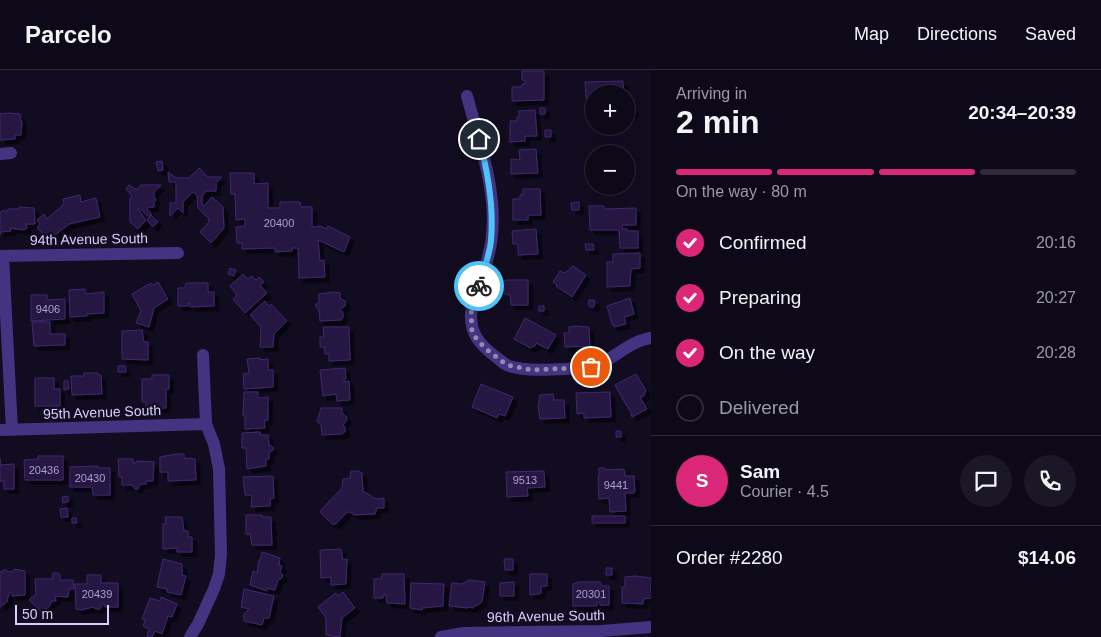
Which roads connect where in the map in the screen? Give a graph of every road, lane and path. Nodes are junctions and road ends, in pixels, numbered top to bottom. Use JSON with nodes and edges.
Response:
{"nodes":[{"id":1,"x":467,"y":96,"type":"dead end"},
{"id":2,"x":178,"y":253,"type":"dead end"},
{"id":3,"x":2,"y":256,"type":"edge"},
{"id":4,"x":651,"y":338,"type":"edge"},
{"id":5,"x":203,"y":355,"type":"dead end"},
{"id":6,"x":206,"y":424,"type":"junction"},
{"id":7,"x":6,"y":430,"type":"edge"},
{"id":8,"x":651,"y":627,"type":"edge"},
{"id":9,"x":601,"y":634,"type":"edge"},
{"id":10,"x":190,"y":637,"type":"edge"},
{"id":11,"x":441,"y":637,"type":"edge"}],
"edges":[{"from":1,"to":4,"type":"street"},
{"from":2,"to":3,"type":"street","name":"94th Avenue South"},
{"from":3,"to":7,"type":"street"},
{"from":5,"to":6,"type":"street"},
{"from":6,"to":7,"type":"street","name":"95th Avenue South"},
{"from":6,"to":10,"type":"street"},
{"from":8,"to":9,"type":"street","name":"96th Avenue South"},
{"from":9,"to":11,"type":"street","name":"96th Avenue South"}]}
